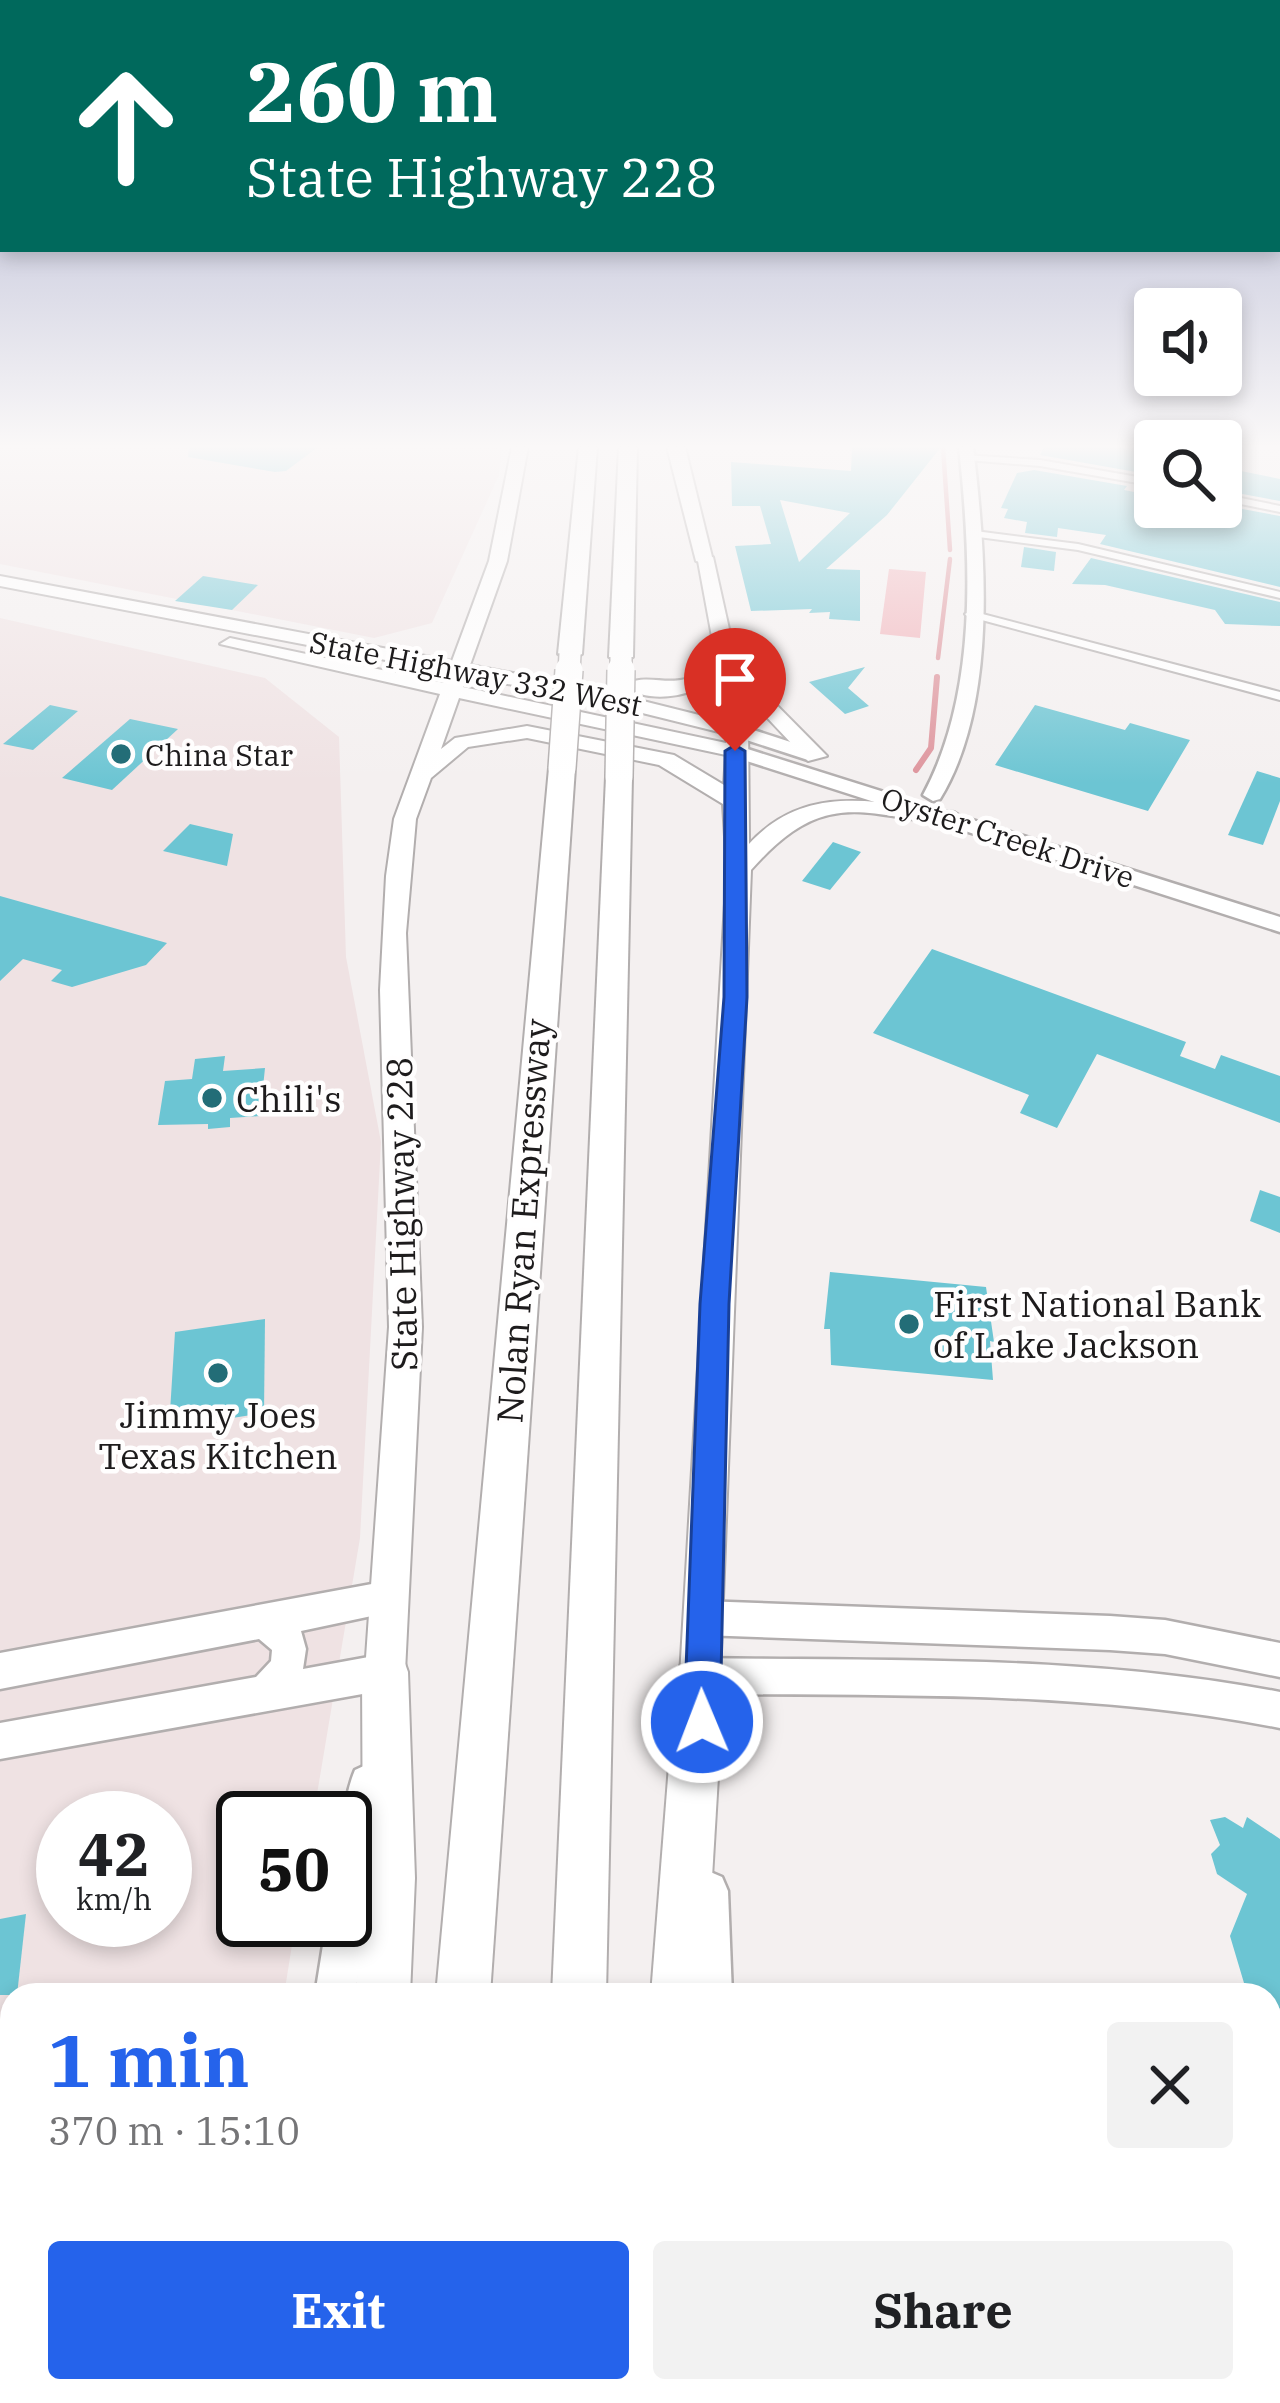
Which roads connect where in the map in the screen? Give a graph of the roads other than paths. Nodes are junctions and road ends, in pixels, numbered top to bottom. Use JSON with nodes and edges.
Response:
{"nodes":[{"id":1,"x":499,"y":559,"type":"edge"},
{"id":2,"x":578,"y":559,"type":"edge"},
{"id":3,"x":624,"y":559,"type":"edge"},
{"id":4,"x":974,"y":559,"type":"edge"},
{"id":5,"x":1129,"y":559,"type":"edge"},
{"id":6,"x":707,"y":561,"type":"edge"},
{"id":7,"x":0,"y":581,"type":"edge"},
{"id":8,"x":1280,"y":595,"type":"edge"},
{"id":9,"x":0,"y":596,"type":"edge"},
{"id":10,"x":971,"y":614,"type":"junction"},
{"id":11,"x":474,"y":629,"type":"junction"},
{"id":12,"x":385,"y":653,"type":"junction"},
{"id":13,"x":728,"y":658,"type":"junction"},
{"id":14,"x":461,"y":668,"type":"junction"},
{"id":15,"x":364,"y":674,"type":"junction"},
{"id":16,"x":452,"y":693,"type":"junction"},
{"id":17,"x":1280,"y":696,"type":"edge"},
{"id":18,"x":434,"y":741,"type":"junction"},
{"id":19,"x":736,"y":741,"type":"junction"},
{"id":20,"x":816,"y":756,"type":"junction"},
{"id":21,"x":420,"y":778,"type":"junction"},
{"id":22,"x":933,"y":795,"type":"junction"},
{"id":23,"x":734,"y":800,"type":"junction"},
{"id":24,"x":954,"y":819,"type":"junction"},
{"id":25,"x":739,"y":869,"type":"junction"},
{"id":26,"x":1280,"y":905,"type":"edge"},
{"id":27,"x":1280,"y":925,"type":"edge"},
{"id":28,"x":388,"y":1598,"type":"junction"},
{"id":29,"x":702,"y":1618,"type":"junction"},
{"id":30,"x":263,"y":1622,"type":"junction"},
{"id":31,"x":924,"y":1627,"type":"junction"},
{"id":32,"x":1226,"y":1647,"type":"junction"},
{"id":33,"x":1280,"y":1660,"type":"edge"},
{"id":34,"x":0,"y":1671,"type":"edge"},
{"id":35,"x":385,"y":1672,"type":"junction"},
{"id":36,"x":700,"y":1676,"type":"junction"},
{"id":37,"x":928,"y":1680,"type":"junction"},
{"id":38,"x":267,"y":1691,"type":"junction"},
{"id":39,"x":1225,"y":1696,"type":"junction"},
{"id":40,"x":1280,"y":1710,"type":"edge"},
{"id":41,"x":0,"y":1741,"type":"edge"},
{"id":42,"x":337,"y":1983,"type":"edge"},
{"id":43,"x":383,"y":1983,"type":"edge"},
{"id":44,"x":464,"y":1983,"type":"edge"},
{"id":45,"x":579,"y":1983,"type":"edge"},
{"id":46,"x":679,"y":1983,"type":"edge"},
{"id":47,"x":712,"y":1983,"type":"edge"}],
"edges":[{"from":1,"to":11,"type":"main road","name":"State Highway 228"},
{"from":2,"to":44,"type":"highway","name":"Nolan Ryan Expressway","bridge":true},
{"from":3,"to":45,"type":"highway","name":"Nolan Ryan Expressway","bridge":true},
{"from":4,"to":10,"type":"street"},
{"from":5,"to":8,"type":"street"},
{"from":6,"to":13,"type":"main road"},
{"from":7,"to":12,"type":"main road","name":"State Highway 332 West"},
{"from":9,"to":15,"type":"main road","name":"State Highway 332 West"},
{"from":10,"to":17,"type":"street"},
{"from":10,"to":22,"type":"street"},
{"from":11,"to":12,"type":"main road"},
{"from":11,"to":13,"type":"main road"},
{"from":11,"to":14,"type":"main road","name":"State Highway 228"},
{"from":12,"to":14,"type":"main road","name":"State Highway 332 West"},
{"from":13,"to":19,"type":"main road"},
{"from":13,"to":20,"type":"main road"},
{"from":14,"to":16,"type":"main road","name":"State Highway 228"},
{"from":14,"to":19,"type":"main road","name":"State Highway 332 West"},
{"from":15,"to":16,"type":"main road","name":"State Highway 332 West"},
{"from":15,"to":18,"type":"main road"},
{"from":16,"to":18,"type":"main road","name":"State Highway 228"},
{"from":16,"to":19,"type":"main road","name":"State Highway 332 West"},
{"from":18,"to":21,"type":"main road","name":"State Highway 228"},
{"from":19,"to":20,"type":"street","name":"Oyster Creek Drive"},
{"from":19,"to":23,"type":"main road"},
{"from":19,"to":24,"type":"street","name":"Oyster Creek Drive"},
{"from":20,"to":22,"type":"street","name":"Oyster Creek Drive"},
{"from":21,"to":23,"type":"main road"},
{"from":21,"to":28,"type":"main road","name":"State Highway 228"},
{"from":22,"to":26,"type":"street","name":"Oyster Creek Drive"},
{"from":23,"to":25,"type":"main road"},
{"from":24,"to":25,"type":"main road"},
{"from":24,"to":27,"type":"street","name":"Oyster Creek Drive"},
{"from":25,"to":29,"type":"main road"},
{"from":28,"to":30,"type":"street"},
{"from":28,"to":35,"type":"main road","name":"State Highway 228"},
{"from":29,"to":31,"type":"street"},
{"from":29,"to":36,"type":"main road"},
{"from":30,"to":34,"type":"street"},
{"from":30,"to":38,"type":"street"},
{"from":31,"to":32,"type":"street"},
{"from":31,"to":37,"type":"street"},
{"from":32,"to":33,"type":"street"},
{"from":32,"to":39,"type":"street"},
{"from":35,"to":38,"type":"street"},
{"from":35,"to":42,"type":"street","name":"State Highway 228"},
{"from":35,"to":43,"type":"highway"},
{"from":36,"to":37,"type":"street"},
{"from":36,"to":46,"type":"highway"},
{"from":36,"to":47,"type":"street"},
{"from":37,"to":39,"type":"street"},
{"from":38,"to":41,"type":"street"},
{"from":39,"to":40,"type":"street"}]}
